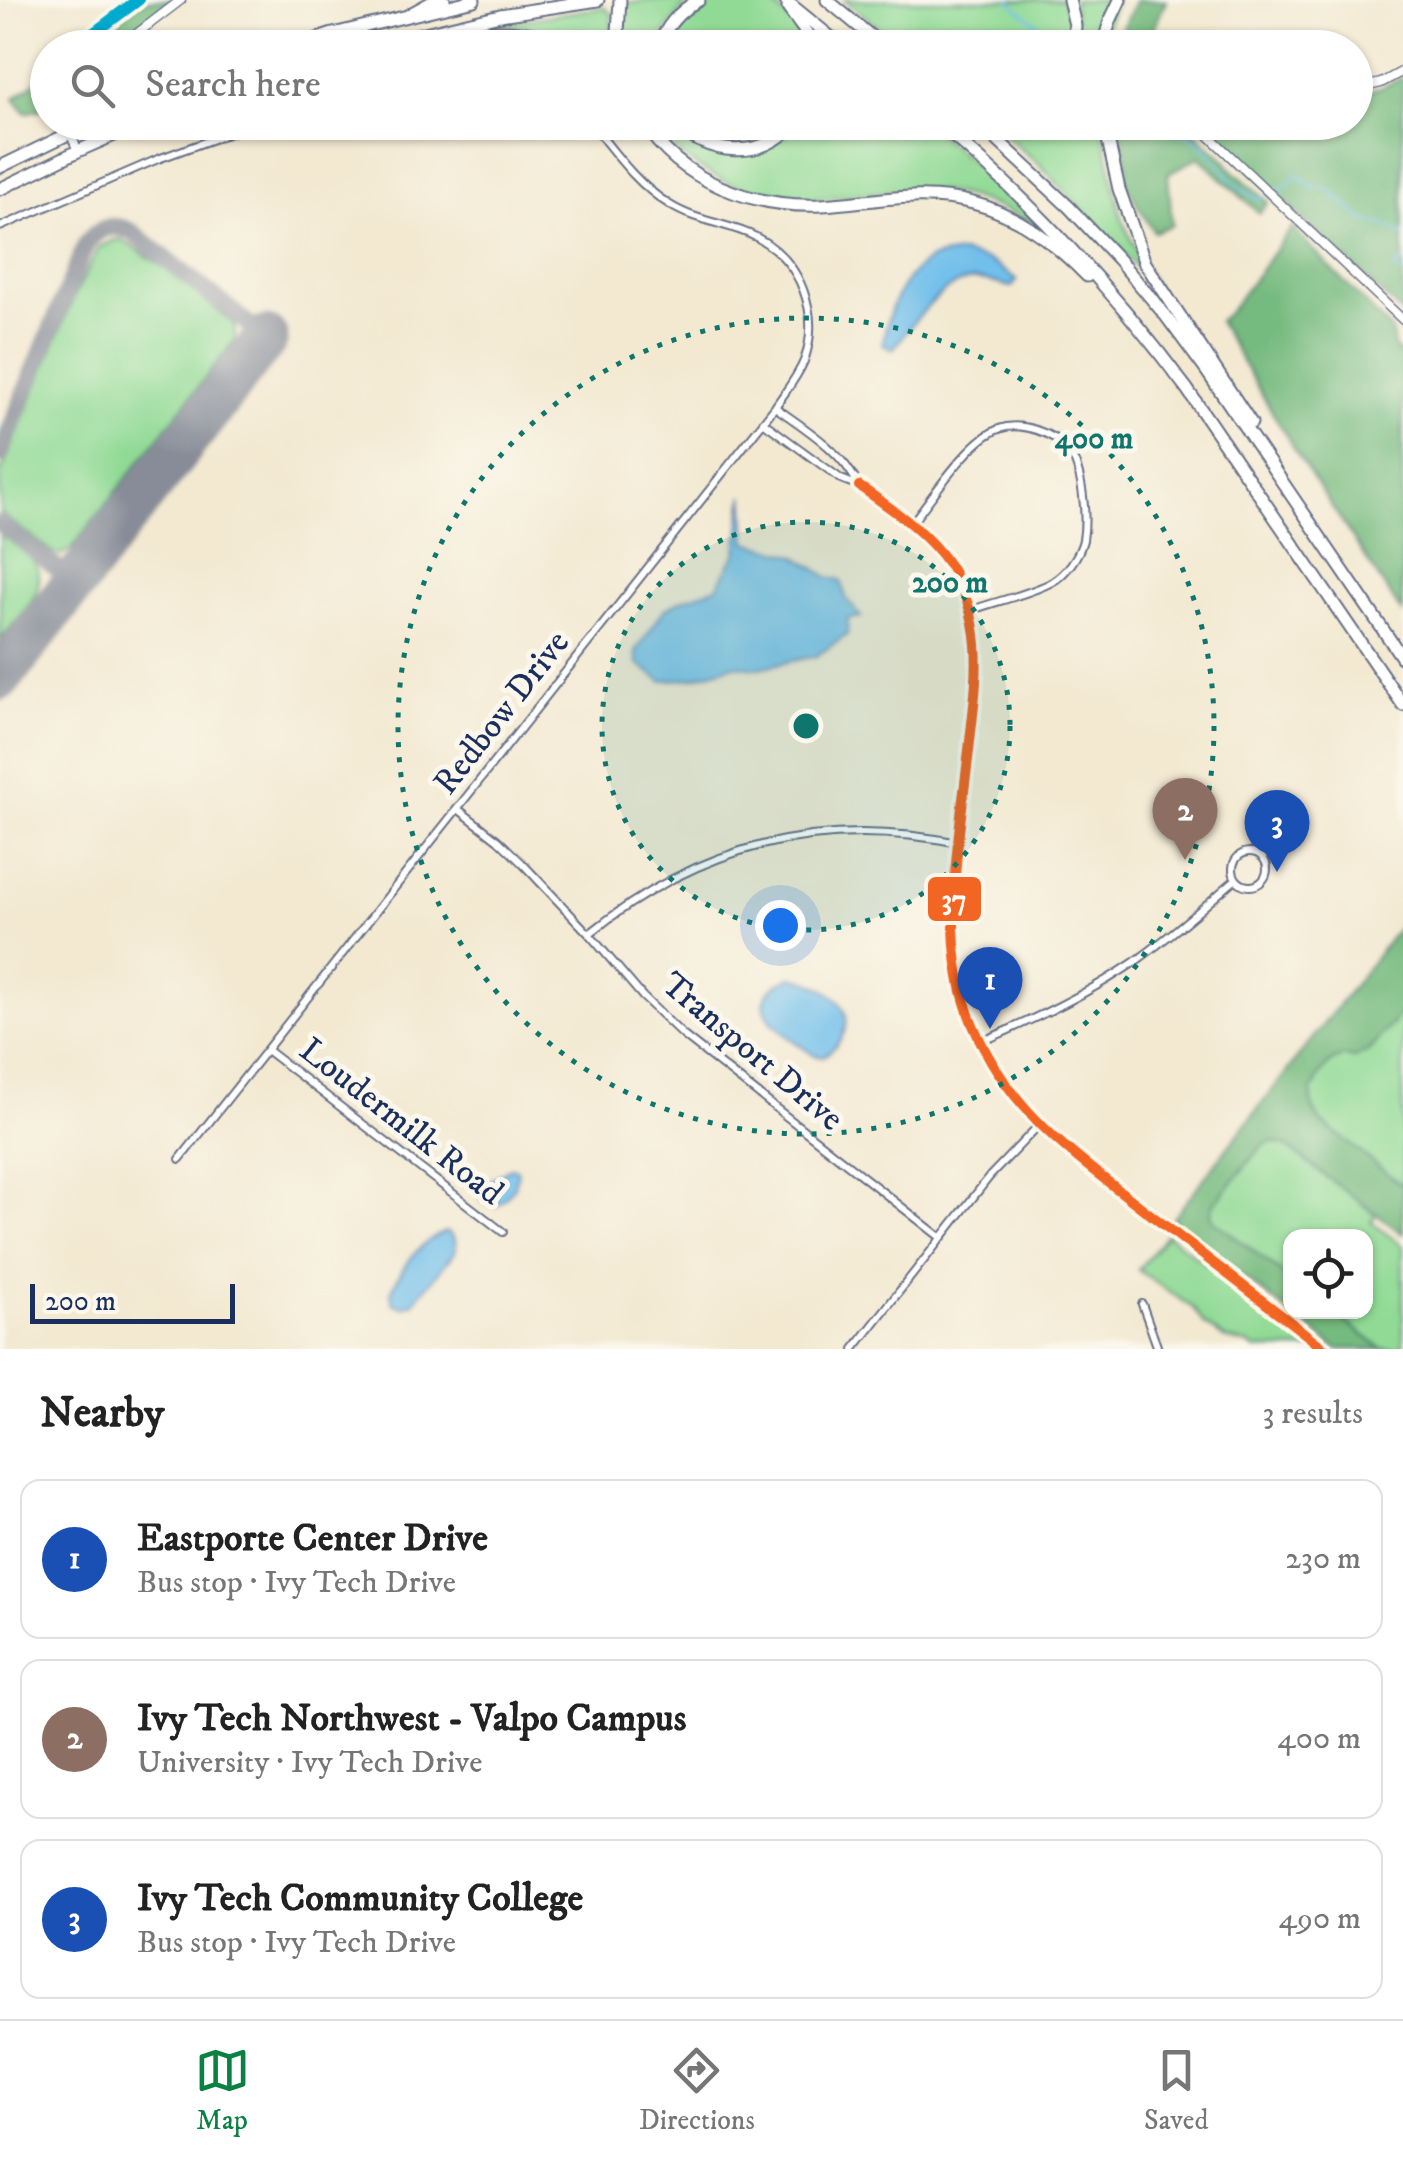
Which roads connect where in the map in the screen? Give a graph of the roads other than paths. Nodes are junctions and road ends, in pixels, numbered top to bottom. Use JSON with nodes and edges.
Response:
{"nodes":[{"id":1,"x":181,"y":0,"type":"edge"},
{"id":2,"x":444,"y":0,"type":"edge"},
{"id":3,"x":474,"y":0,"type":"edge"},
{"id":4,"x":598,"y":0,"type":"edge"},
{"id":5,"x":620,"y":0,"type":"edge"},
{"id":6,"x":699,"y":0,"type":"edge"},
{"id":7,"x":784,"y":0,"type":"edge"},
{"id":8,"x":827,"y":0,"type":"edge"},
{"id":9,"x":1069,"y":0,"type":"edge"},
{"id":10,"x":1120,"y":0,"type":"edge"},
{"id":11,"x":410,"y":14,"type":"junction"},
{"id":12,"x":798,"y":15,"type":"junction"},
{"id":13,"x":142,"y":30,"type":"edge"},
{"id":14,"x":354,"y":30,"type":"edge"},
{"id":15,"x":437,"y":30,"type":"edge"},
{"id":16,"x":618,"y":30,"type":"edge"},
{"id":17,"x":666,"y":30,"type":"edge"},
{"id":18,"x":805,"y":30,"type":"edge"},
{"id":19,"x":819,"y":30,"type":"edge"},
{"id":20,"x":864,"y":30,"type":"edge"},
{"id":21,"x":1075,"y":30,"type":"edge"},
{"id":22,"x":1107,"y":30,"type":"edge"},
{"id":23,"x":1403,"y":70,"type":"edge"},
{"id":24,"x":1373,"y":85,"type":"edge"},
{"id":25,"x":47,"y":140,"type":"edge"},
{"id":26,"x":74,"y":140,"type":"edge"},
{"id":27,"x":103,"y":140,"type":"edge"},
{"id":28,"x":210,"y":140,"type":"edge"},
{"id":29,"x":605,"y":140,"type":"edge"},
{"id":30,"x":653,"y":140,"type":"edge"},
{"id":31,"x":658,"y":140,"type":"edge"},
{"id":32,"x":696,"y":140,"type":"edge"},
{"id":33,"x":774,"y":140,"type":"edge"},
{"id":34,"x":957,"y":140,"type":"edge"},
{"id":35,"x":997,"y":140,"type":"edge"},
{"id":36,"x":1108,"y":140,"type":"edge"},
{"id":37,"x":1213,"y":140,"type":"edge"},
{"id":38,"x":78,"y":151,"type":"junction"},
{"id":39,"x":674,"y":159,"type":"junction"},
{"id":40,"x":0,"y":167,"type":"edge"},
{"id":41,"x":0,"y":189,"type":"edge"},
{"id":42,"x":0,"y":227,"type":"edge"},
{"id":43,"x":1116,"y":298,"type":"junction"},
{"id":44,"x":1403,"y":320,"type":"edge"},
{"id":45,"x":775,"y":407,"type":"junction"},
{"id":46,"x":762,"y":422,"type":"junction"},
{"id":47,"x":1272,"y":468,"type":"junction"},
{"id":48,"x":860,"y":486,"type":"junction"},
{"id":49,"x":912,"y":524,"type":"junction"},
{"id":50,"x":972,"y":610,"type":"junction"},
{"id":51,"x":1403,"y":659,"type":"edge"},
{"id":52,"x":1403,"y":706,"type":"edge"},
{"id":53,"x":458,"y":809,"type":"junction"},
{"id":54,"x":959,"y":843,"type":"junction"},
{"id":55,"x":1236,"y":880,"type":"junction"},
{"id":56,"x":589,"y":934,"type":"junction"},
{"id":57,"x":981,"y":1042,"type":"junction"},
{"id":58,"x":268,"y":1051,"type":"junction"},
{"id":59,"x":1039,"y":1124,"type":"junction"},
{"id":60,"x":180,"y":1160,"type":"dead end"},
{"id":61,"x":503,"y":1232,"type":"dead end"},
{"id":62,"x":940,"y":1237,"type":"junction"},
{"id":63,"x":1142,"y":1304,"type":"dead end"},
{"id":64,"x":854,"y":1349,"type":"edge"},
{"id":65,"x":1158,"y":1349,"type":"edge"},
{"id":66,"x":1325,"y":1349,"type":"edge"}],
"edges":[{"from":1,"to":13,"type":"street"},
{"from":2,"to":11,"type":"highway"},
{"from":3,"to":11,"type":"highway"},
{"from":4,"to":15,"type":"highway"},
{"from":5,"to":16,"type":"highway"},
{"from":6,"to":17,"type":"highway"},
{"from":7,"to":12,"type":"highway"},
{"from":8,"to":20,"type":"highway"},
{"from":9,"to":21,"type":"highway"},
{"from":10,"to":22,"type":"highway"},
{"from":11,"to":14,"type":"highway"},
{"from":12,"to":18,"type":"highway"},
{"from":12,"to":19,"type":"highway"},
{"from":23,"to":24,"type":"street"},
{"from":25,"to":40,"type":"highway"},
{"from":26,"to":38,"type":"street"},
{"from":27,"to":38,"type":"highway"},
{"from":28,"to":42,"type":"street"},
{"from":29,"to":45,"type":"street","name":"Redbow Drive"},
{"from":30,"to":39,"type":"highway"},
{"from":31,"to":39,"type":"highway"},
{"from":32,"to":33,"type":"highway"},
{"from":34,"to":43,"type":"highway"},
{"from":35,"to":47,"type":"highway"},
{"from":36,"to":47,"type":"highway"},
{"from":37,"to":44,"type":"street"},
{"from":38,"to":41,"type":"highway"},
{"from":39,"to":43,"type":"highway"},
{"from":43,"to":52,"type":"highway"},
{"from":45,"to":46,"type":"street","name":"Redbow Drive"},
{"from":45,"to":48,"type":"street"},
{"from":46,"to":48,"type":"street"},
{"from":46,"to":53,"type":"street","name":"Redbow Drive"},
{"from":47,"to":51,"type":"highway"},
{"from":48,"to":49,"type":"street"},
{"from":49,"to":50,"type":"street"},
{"from":49,"to":50,"type":"street"},
{"from":50,"to":54,"type":"street"},
{"from":53,"to":56,"type":"street","name":"Transport Drive"},
{"from":53,"to":58,"type":"street","name":"Redbow Drive"},
{"from":54,"to":56,"type":"street"},
{"from":54,"to":57,"type":"street"},
{"from":55,"to":55,"type":"street"},
{"from":55,"to":57,"type":"street"},
{"from":56,"to":62,"type":"street","name":"Transport Drive"},
{"from":57,"to":59,"type":"street"},
{"from":58,"to":60,"type":"street","name":"Redbow Drive"},
{"from":58,"to":61,"type":"street","name":"Loudermilk Road"},
{"from":59,"to":62,"type":"street"},
{"from":59,"to":66,"type":"street"},
{"from":62,"to":64,"type":"street"},
{"from":63,"to":65,"type":"street"}]}
